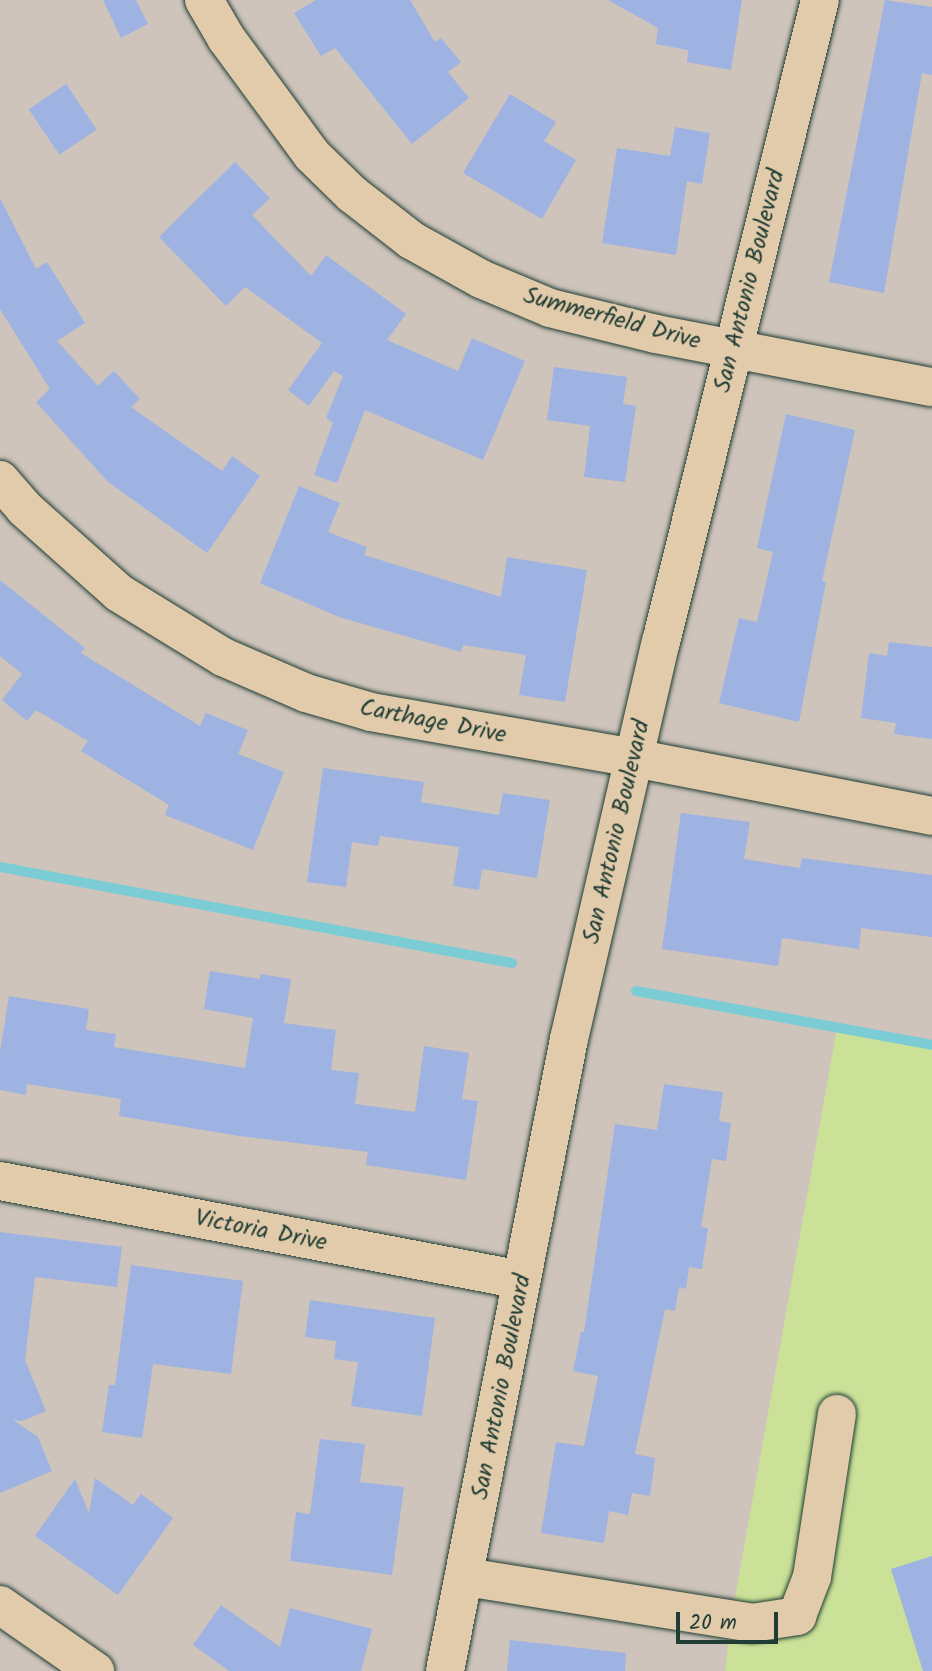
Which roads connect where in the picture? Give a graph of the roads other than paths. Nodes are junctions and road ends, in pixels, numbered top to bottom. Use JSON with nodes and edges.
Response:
{"nodes":[{"id":1,"x":204,"y":0,"type":"edge"},
{"id":2,"x":820,"y":0,"type":"edge"},
{"id":3,"x":733,"y":349,"type":"junction"},
{"id":4,"x":932,"y":387,"type":"edge"},
{"id":5,"x":0,"y":480,"type":"edge"},
{"id":6,"x":634,"y":758,"type":"junction"},
{"id":7,"x":932,"y":816,"type":"edge"},
{"id":8,"x":0,"y":1181,"type":"edge"},
{"id":9,"x":522,"y":1280,"type":"junction"},
{"id":10,"x":837,"y":1414,"type":"dead end"},
{"id":11,"x":466,"y":1577,"type":"junction"},
{"id":12,"x":0,"y":1605,"type":"edge"},
{"id":13,"x":95,"y":1671,"type":"edge"},
{"id":14,"x":445,"y":1671,"type":"edge"}],
"edges":[{"from":1,"to":3,"type":"street","name":"Summerfield Drive"},
{"from":2,"to":3,"type":"street","name":"San Antonio Boulevard"},
{"from":3,"to":4,"type":"street","name":"Summerfield Drive"},
{"from":3,"to":6,"type":"street","name":"San Antonio Boulevard"},
{"from":5,"to":6,"type":"street","name":"Carthage Drive"},
{"from":6,"to":7,"type":"street","name":"Carthage Drive"},
{"from":6,"to":9,"type":"street","name":"San Antonio Boulevard"},
{"from":8,"to":9,"type":"street","name":"Victoria Drive"},
{"from":9,"to":11,"type":"street","name":"San Antonio Boulevard"},
{"from":10,"to":11,"type":"street"},
{"from":11,"to":14,"type":"street","name":"San Antonio Boulevard"},
{"from":12,"to":13,"type":"street"}]}
